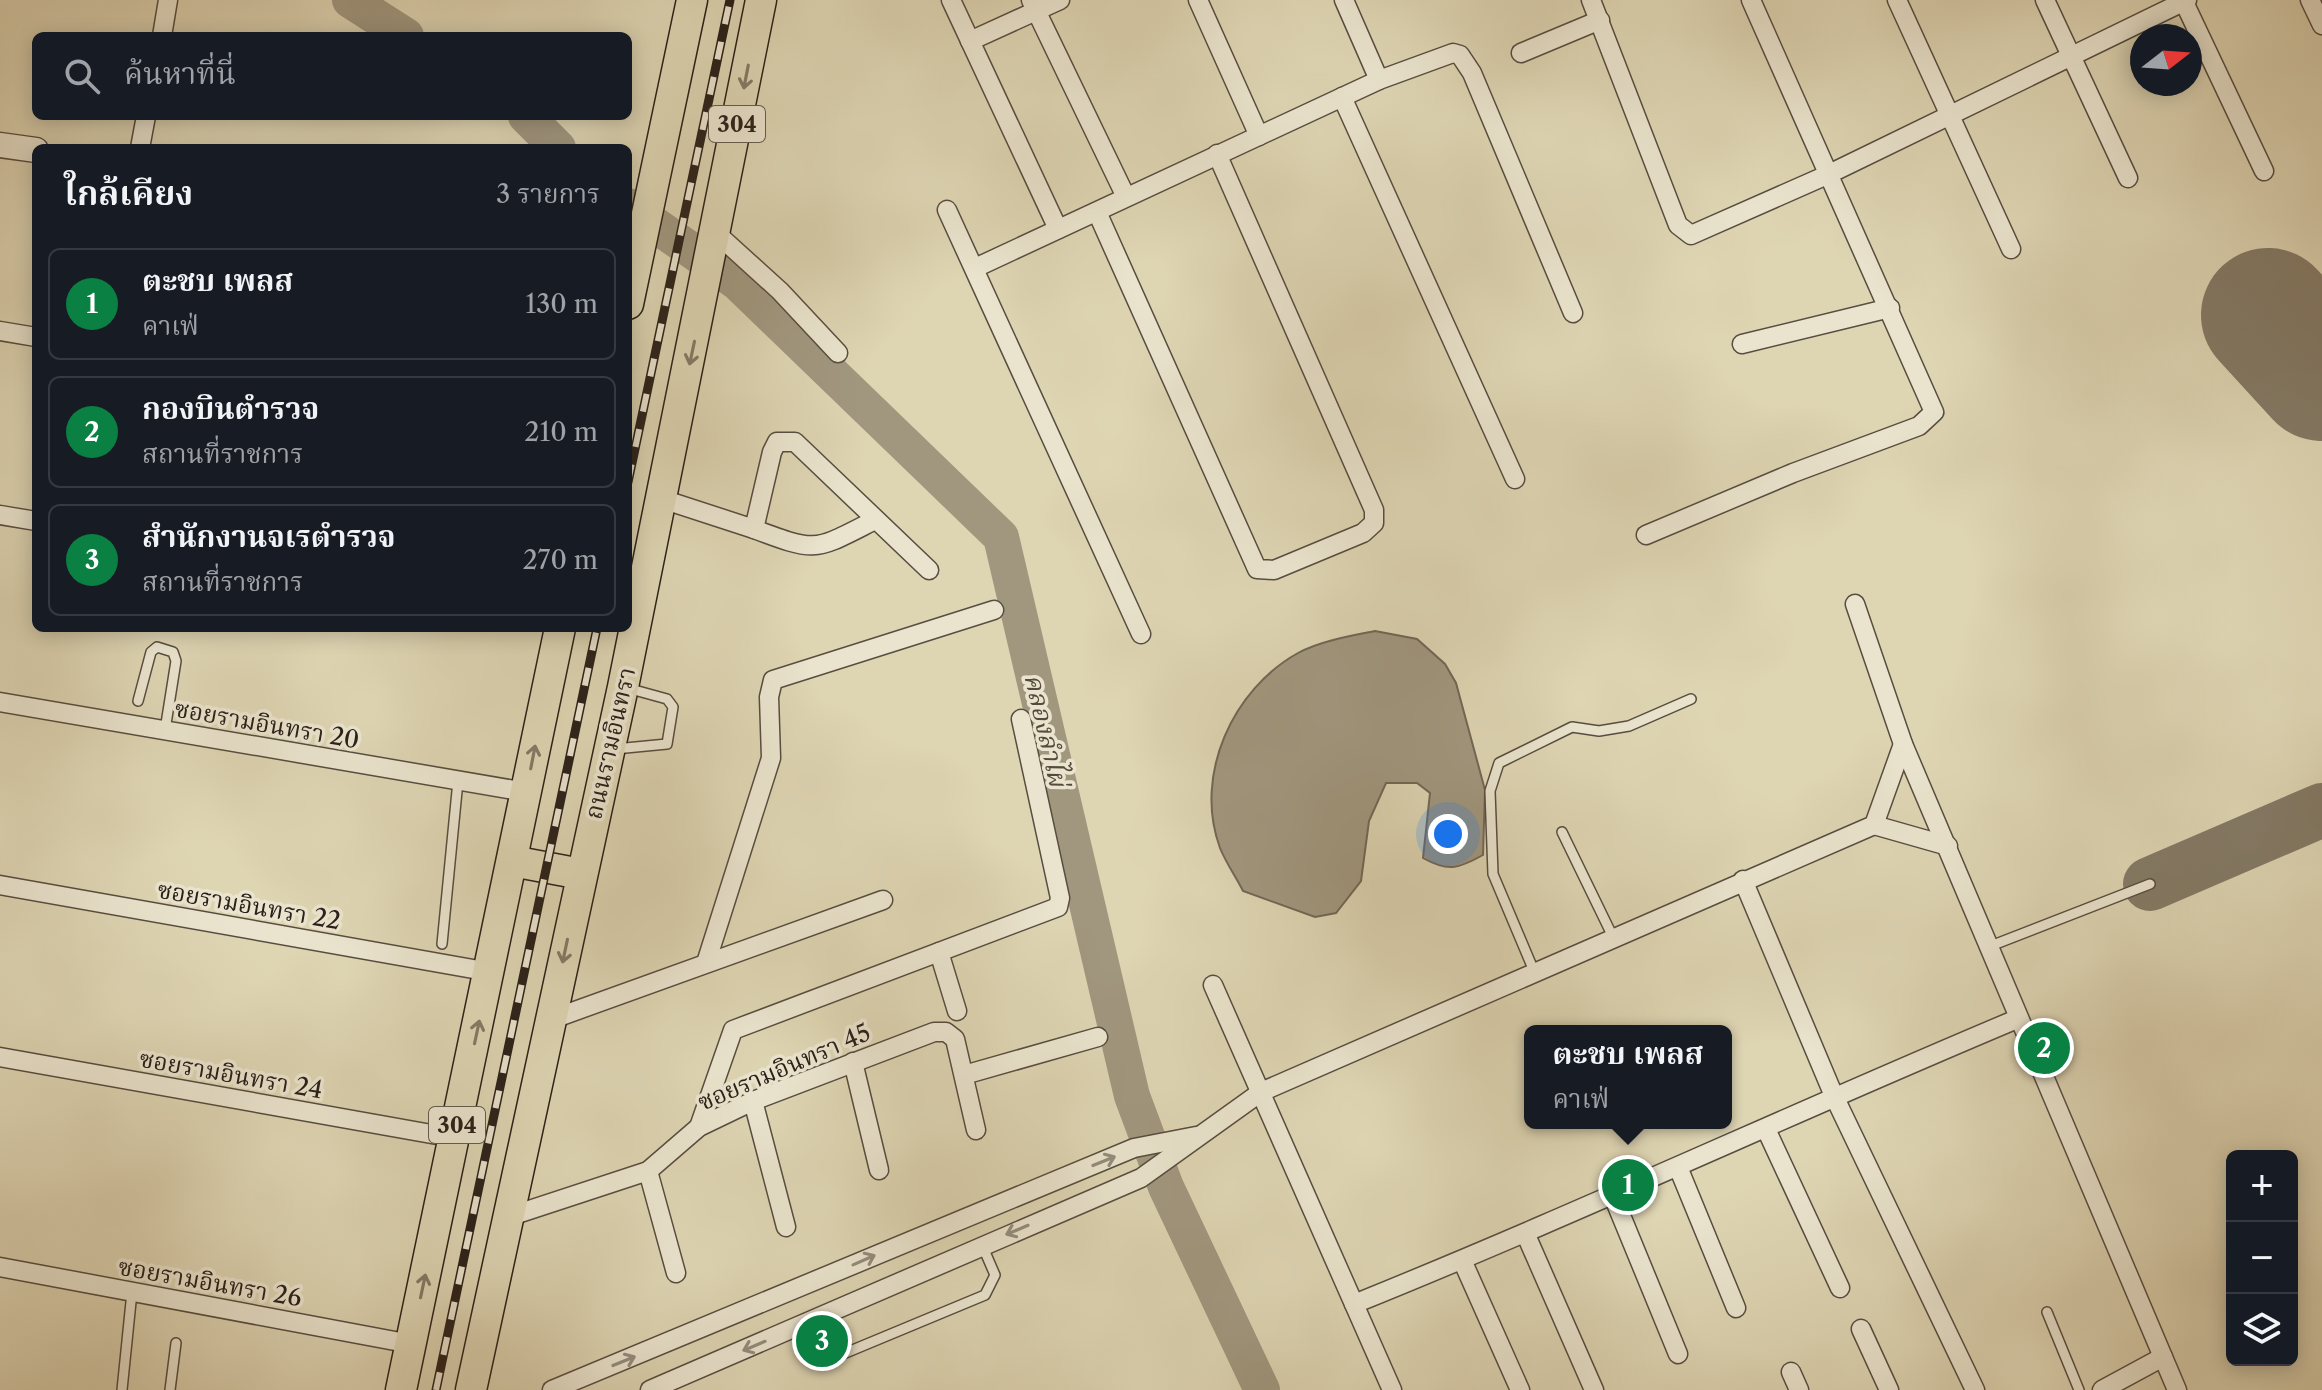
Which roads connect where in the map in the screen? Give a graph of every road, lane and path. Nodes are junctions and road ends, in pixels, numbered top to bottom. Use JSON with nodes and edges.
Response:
{"nodes":[{"id":1,"x":168,"y":0,"type":"edge"},
{"id":2,"x":692,"y":0,"type":"edge"},
{"id":3,"x":761,"y":0,"type":"edge"},
{"id":4,"x":951,"y":0,"type":"edge"},
{"id":5,"x":1060,"y":0,"type":"edge"},
{"id":6,"x":1198,"y":0,"type":"edge"},
{"id":7,"x":1344,"y":0,"type":"edge"},
{"id":8,"x":1591,"y":0,"type":"edge"},
{"id":9,"x":1751,"y":0,"type":"edge"},
{"id":10,"x":1897,"y":0,"type":"edge"},
{"id":11,"x":2045,"y":0,"type":"edge"},
{"id":12,"x":2310,"y":0,"type":"edge"},
{"id":13,"x":2184,"y":1,"type":"edge"},
{"id":14,"x":1034,"y":6,"type":"edge"},
{"id":15,"x":1600,"y":20,"type":"junction"},
{"id":16,"x":2322,"y":25,"type":"edge"},
{"id":17,"x":163,"y":32,"type":"edge"},
{"id":18,"x":970,"y":41,"type":"junction"},
{"id":19,"x":1521,"y":53,"type":"dead end"},
{"id":20,"x":2069,"y":57,"type":"junction"},
{"id":21,"x":1379,"y":80,"type":"junction"},
{"id":22,"x":1342,"y":97,"type":"junction"},
{"id":23,"x":1948,"y":115,"type":"junction"},
{"id":24,"x":145,"y":120,"type":"edge"},
{"id":25,"x":1259,"y":136,"type":"junction"},
{"id":26,"x":141,"y":144,"type":"edge"},
{"id":27,"x":0,"y":145,"type":"edge"},
{"id":28,"x":32,"y":149,"type":"edge"},
{"id":29,"x":1217,"y":154,"type":"junction"},
{"id":30,"x":2264,"y":171,"type":"dead end"},
{"id":31,"x":1827,"y":175,"type":"junction"},
{"id":32,"x":2128,"y":178,"type":"dead end"},
{"id":33,"x":1126,"y":197,"type":"junction"},
{"id":34,"x":947,"y":210,"type":"dead end"},
{"id":35,"x":1097,"y":212,"type":"junction"},
{"id":36,"x":1058,"y":229,"type":"junction"},
{"id":37,"x":636,"y":248,"type":"edge"},
{"id":38,"x":2011,"y":249,"type":"dead end"},
{"id":39,"x":712,"y":252,"type":"junction"},
{"id":40,"x":975,"y":268,"type":"junction"},
{"id":41,"x":632,"y":276,"type":"edge"},
{"id":42,"x":1890,"y":308,"type":"junction"},
{"id":43,"x":1573,"y":313,"type":"dead end"},
{"id":44,"x":0,"y":331,"type":"edge"},
{"id":45,"x":32,"y":336,"type":"edge"},
{"id":46,"x":1742,"y":344,"type":"dead end"},
{"id":47,"x":838,"y":353,"type":"dead end"},
{"id":48,"x":1515,"y":479,"type":"dead end"},
{"id":49,"x":662,"y":499,"type":"junction"},
{"id":50,"x":0,"y":515,"type":"edge"},
{"id":51,"x":32,"y":520,"type":"edge"},
{"id":52,"x":875,"y":520,"type":"junction"},
{"id":53,"x":754,"y":529,"type":"junction"},
{"id":54,"x":1646,"y":535,"type":"dead end"},
{"id":55,"x":929,"y":570,"type":"dead end"},
{"id":56,"x":1855,"y":604,"type":"dead end"},
{"id":57,"x":994,"y":610,"type":"dead end"},
{"id":58,"x":559,"y":632,"type":"edge"},
{"id":59,"x":1141,"y":634,"type":"dead end"},
{"id":60,"x":623,"y":687,"type":"junction"},
{"id":61,"x":1691,"y":699,"type":"dead end"},
{"id":62,"x":138,"y":701,"type":"dead end"},
{"id":63,"x":0,"y":702,"type":"edge"},
{"id":64,"x":1021,"y":719,"type":"dead end"},
{"id":65,"x":165,"y":730,"type":"junction"},
{"id":66,"x":1903,"y":744,"type":"junction"},
{"id":67,"x":608,"y":750,"type":"junction"},
{"id":68,"x":458,"y":781,"type":"junction"},
{"id":69,"x":526,"y":792,"type":"junction"},
{"id":70,"x":1874,"y":825,"type":"junction"},
{"id":71,"x":1562,"y":832,"type":"dead end"},
{"id":72,"x":1948,"y":846,"type":"junction"},
{"id":73,"x":512,"y":861,"type":"junction"},
{"id":74,"x":581,"y":874,"type":"junction"},
{"id":75,"x":1743,"y":880,"type":"junction"},
{"id":76,"x":2150,"y":884,"type":"dead end"},
{"id":77,"x":0,"y":885,"type":"edge"},
{"id":78,"x":883,"y":900,"type":"dead end"},
{"id":79,"x":1613,"y":937,"type":"junction"},
{"id":80,"x":442,"y":944,"type":"dead end"},
{"id":81,"x":1988,"y":947,"type":"junction"},
{"id":82,"x":939,"y":952,"type":"junction"},
{"id":83,"x":706,"y":963,"type":"junction"},
{"id":84,"x":1534,"y":971,"type":"junction"},
{"id":85,"x":490,"y":972,"type":"junction"},
{"id":86,"x":1213,"y":985,"type":"dead end"},
{"id":87,"x":957,"y":1011,"type":"dead end"},
{"id":88,"x":2017,"y":1019,"type":"junction"},
{"id":89,"x":550,"y":1020,"type":"junction"},
{"id":90,"x":1098,"y":1037,"type":"dead end"},
{"id":91,"x":0,"y":1057,"type":"edge"},
{"id":92,"x":853,"y":1062,"type":"junction"},
{"id":93,"x":964,"y":1075,"type":"junction"},
{"id":94,"x":1261,"y":1092,"type":"junction"},
{"id":95,"x":1834,"y":1096,"type":"junction"},
{"id":96,"x":753,"y":1101,"type":"junction"},
{"id":97,"x":699,"y":1127,"type":"junction"},
{"id":98,"x":1766,"y":1129,"type":"junction"},
{"id":99,"x":976,"y":1130,"type":"dead end"},
{"id":100,"x":1202,"y":1135,"type":"junction"},
{"id":101,"x":454,"y":1138,"type":"junction"},
{"id":102,"x":1678,"y":1167,"type":"junction"},
{"id":103,"x":879,"y":1170,"type":"dead end"},
{"id":104,"x":648,"y":1171,"type":"junction"},
{"id":105,"x":1613,"y":1196,"type":"junction"},
{"id":106,"x":508,"y":1217,"type":"junction"},
{"id":107,"x":786,"y":1227,"type":"dead end"},
{"id":108,"x":1526,"y":1235,"type":"junction"},
{"id":109,"x":982,"y":1245,"type":"junction"},
{"id":110,"x":1462,"y":1260,"type":"junction"},
{"id":111,"x":0,"y":1267,"type":"edge"},
{"id":112,"x":676,"y":1273,"type":"dead end"},
{"id":113,"x":1840,"y":1288,"type":"dead end"},
{"id":114,"x":132,"y":1292,"type":"junction"},
{"id":115,"x":1354,"y":1304,"type":"junction"},
{"id":116,"x":1736,"y":1308,"type":"dead end"},
{"id":117,"x":2047,"y":1312,"type":"dead end"},
{"id":118,"x":1861,"y":1329,"type":"dead end"},
{"id":119,"x":176,"y":1343,"type":"dead end"},
{"id":120,"x":411,"y":1344,"type":"junction"},
{"id":121,"x":843,"y":1354,"type":"dead end"},
{"id":122,"x":1678,"y":1354,"type":"dead end"},
{"id":123,"x":2163,"y":1357,"type":"junction"},
{"id":124,"x":1791,"y":1372,"type":"dead end"},
{"id":125,"x":477,"y":1388,"type":"edge"},
{"id":126,"x":122,"y":1390,"type":"edge"},
{"id":127,"x":170,"y":1390,"type":"edge"},
{"id":128,"x":401,"y":1390,"type":"edge"},
{"id":129,"x":552,"y":1390,"type":"edge"},
{"id":130,"x":650,"y":1390,"type":"edge"},
{"id":131,"x":1392,"y":1390,"type":"edge"},
{"id":132,"x":1520,"y":1390,"type":"edge"},
{"id":133,"x":1594,"y":1390,"type":"edge"},
{"id":134,"x":1799,"y":1390,"type":"edge"},
{"id":135,"x":1889,"y":1390,"type":"edge"},
{"id":136,"x":1975,"y":1390,"type":"edge"},
{"id":137,"x":2079,"y":1390,"type":"edge"},
{"id":138,"x":2102,"y":1390,"type":"edge"},
{"id":139,"x":2177,"y":1390,"type":"edge"}],
"edges":[{"from":1,"to":17,"type":"street"},
{"from":2,"to":37,"type":"main road"},
{"from":3,"to":39,"type":"main road","name":"ถนนรามอินทรา","number":"304","one_way":true},
{"from":4,"to":18,"type":"street"},
{"from":5,"to":14,"type":"street"},
{"from":6,"to":25,"type":"street"},
{"from":7,"to":21,"type":"street"},
{"from":8,"to":15,"type":"street"},
{"from":9,"to":31,"type":"street"},
{"from":10,"to":23,"type":"street"},
{"from":11,"to":20,"type":"street"},
{"from":12,"to":16,"type":"street"},
{"from":13,"to":20,"type":"street"},
{"from":13,"to":30,"type":"street"},
{"from":14,"to":18,"type":"street"},
{"from":14,"to":33,"type":"street"},
{"from":15,"to":19,"type":"street"},
{"from":15,"to":31,"type":"street"},
{"from":18,"to":36,"type":"street"},
{"from":20,"to":23,"type":"street"},
{"from":20,"to":32,"type":"street"},
{"from":21,"to":22,"type":"street"},
{"from":21,"to":43,"type":"street"},
{"from":22,"to":25,"type":"street"},
{"from":22,"to":48,"type":"street"},
{"from":23,"to":31,"type":"street"},
{"from":23,"to":38,"type":"street"},
{"from":24,"to":26,"type":"street"},
{"from":25,"to":29,"type":"street"},
{"from":27,"to":28,"type":"street"},
{"from":29,"to":33,"type":"street"},
{"from":29,"to":35,"type":"street"},
{"from":31,"to":42,"type":"street"},
{"from":33,"to":35,"type":"street"},
{"from":34,"to":40,"type":"street"},
{"from":35,"to":36,"type":"street"},
{"from":36,"to":40,"type":"street"},
{"from":37,"to":41,"type":"main road"},
{"from":39,"to":47,"type":"street"},
{"from":39,"to":49,"type":"main road","name":"ถนนรามอินทรา","number":"304","one_way":true},
{"from":40,"to":59,"type":"street"},
{"from":42,"to":46,"type":"street"},
{"from":42,"to":54,"type":"street"},
{"from":44,"to":45,"type":"street"},
{"from":49,"to":53,"type":"street"},
{"from":49,"to":60,"type":"main road","name":"ถนนรามอินทรา","number":"304"},
{"from":50,"to":51,"type":"street"},
{"from":52,"to":53,"type":"street"},
{"from":52,"to":53,"type":"street"},
{"from":52,"to":55,"type":"street"},
{"from":56,"to":66,"type":"street"},
{"from":57,"to":83,"type":"street"},
{"from":69,"to":58,"type":"main road","number":"304","one_way":true},
{"from":60,"to":67,"type":"main road","name":"ถนนรามอินทรา","number":"304"},
{"from":60,"to":67,"type":"lane"},
{"from":61,"to":84,"type":"lane"},
{"from":62,"to":65,"type":"lane"},
{"from":63,"to":65,"type":"street","name":"ซอยรามอินทรา 20"},
{"from":64,"to":82,"type":"street"},
{"from":65,"to":68,"type":"street","name":"ซอยรามอินทรา 20"},
{"from":66,"to":70,"type":"street"},
{"from":66,"to":72,"type":"street"},
{"from":67,"to":74,"type":"main road","name":"ถนนรามอินทรา","number":"304"},
{"from":68,"to":69,"type":"street","name":"ซอยรามอินทรา 20"},
{"from":68,"to":80,"type":"lane"},
{"from":69,"to":73,"type":"main road","number":"304"},
{"from":70,"to":72,"type":"street"},
{"from":70,"to":75,"type":"street"},
{"from":71,"to":79,"type":"lane"},
{"from":72,"to":81,"type":"street"},
{"from":73,"to":74,"type":"main road"},
{"from":73,"to":85,"type":"main road","number":"304"},
{"from":74,"to":89,"type":"main road","name":"ถนนรามอินทรา","number":"304","one_way":true},
{"from":75,"to":79,"type":"street"},
{"from":75,"to":95,"type":"street"},
{"from":76,"to":81,"type":"lane"},
{"from":77,"to":85,"type":"street","name":"ซอยรามอินทรา 22"},
{"from":78,"to":83,"type":"street"},
{"from":79,"to":84,"type":"street"},
{"from":81,"to":88,"type":"street"},
{"from":82,"to":87,"type":"street"},
{"from":82,"to":97,"type":"street"},
{"from":83,"to":89,"type":"street"},
{"from":84,"to":94,"type":"street"},
{"from":101,"to":85,"type":"main road","number":"304","one_way":true},
{"from":86,"to":94,"type":"street"},
{"from":88,"to":95,"type":"street"},
{"from":88,"to":123,"type":"street"},
{"from":89,"to":106,"type":"main road","name":"ถนนรามอินทรา","number":"304"},
{"from":90,"to":93,"type":"street"},
{"from":91,"to":101,"type":"street","name":"ซอยรามอินทรา 24"},
{"from":92,"to":93,"type":"street","name":"ซอยรามอินทรา 45"},
{"from":92,"to":96,"type":"street","name":"ซอยรามอินทรา 45"},
{"from":92,"to":103,"type":"street"},
{"from":93,"to":99,"type":"street","name":"ซอยรามอินทรา 45"},
{"from":94,"to":100,"type":"street"},
{"from":94,"to":115,"type":"street"},
{"from":95,"to":98,"type":"street"},
{"from":95,"to":136,"type":"street"},
{"from":96,"to":97,"type":"street","name":"ซอยรามอินทรา 45"},
{"from":96,"to":107,"type":"street"},
{"from":97,"to":104,"type":"street","name":"ซอยรามอินทรา 45"},
{"from":98,"to":102,"type":"street"},
{"from":98,"to":113,"type":"street"},
{"from":100,"to":109,"type":"street","one_way":true},
{"from":129,"to":100,"type":"street","one_way":true},
{"from":120,"to":101,"type":"main road","number":"304","one_way":true},
{"from":102,"to":105,"type":"street"},
{"from":102,"to":116,"type":"street"},
{"from":104,"to":106,"type":"street","name":"ซอยรามอินทรา 45"},
{"from":104,"to":112,"type":"street"},
{"from":105,"to":108,"type":"street"},
{"from":105,"to":122,"type":"street"},
{"from":106,"to":125,"type":"main road","name":"ถนนรามอินทรา","number":"304"},
{"from":108,"to":110,"type":"street"},
{"from":108,"to":133,"type":"street"},
{"from":109,"to":121,"type":"lane"},
{"from":109,"to":130,"type":"street","one_way":true},
{"from":110,"to":115,"type":"street"},
{"from":110,"to":132,"type":"street"},
{"from":111,"to":114,"type":"street","name":"ซอยรามอินทรา 26"},
{"from":114,"to":120,"type":"street","name":"ซอยรามอินทรา 26"},
{"from":114,"to":126,"type":"lane"},
{"from":115,"to":131,"type":"street"},
{"from":117,"to":137,"type":"lane"},
{"from":118,"to":135,"type":"street"},
{"from":119,"to":127,"type":"lane"},
{"from":120,"to":128,"type":"main road","number":"304"},
{"from":123,"to":138,"type":"street"},
{"from":123,"to":139,"type":"street"},
{"from":124,"to":134,"type":"street"}]}
